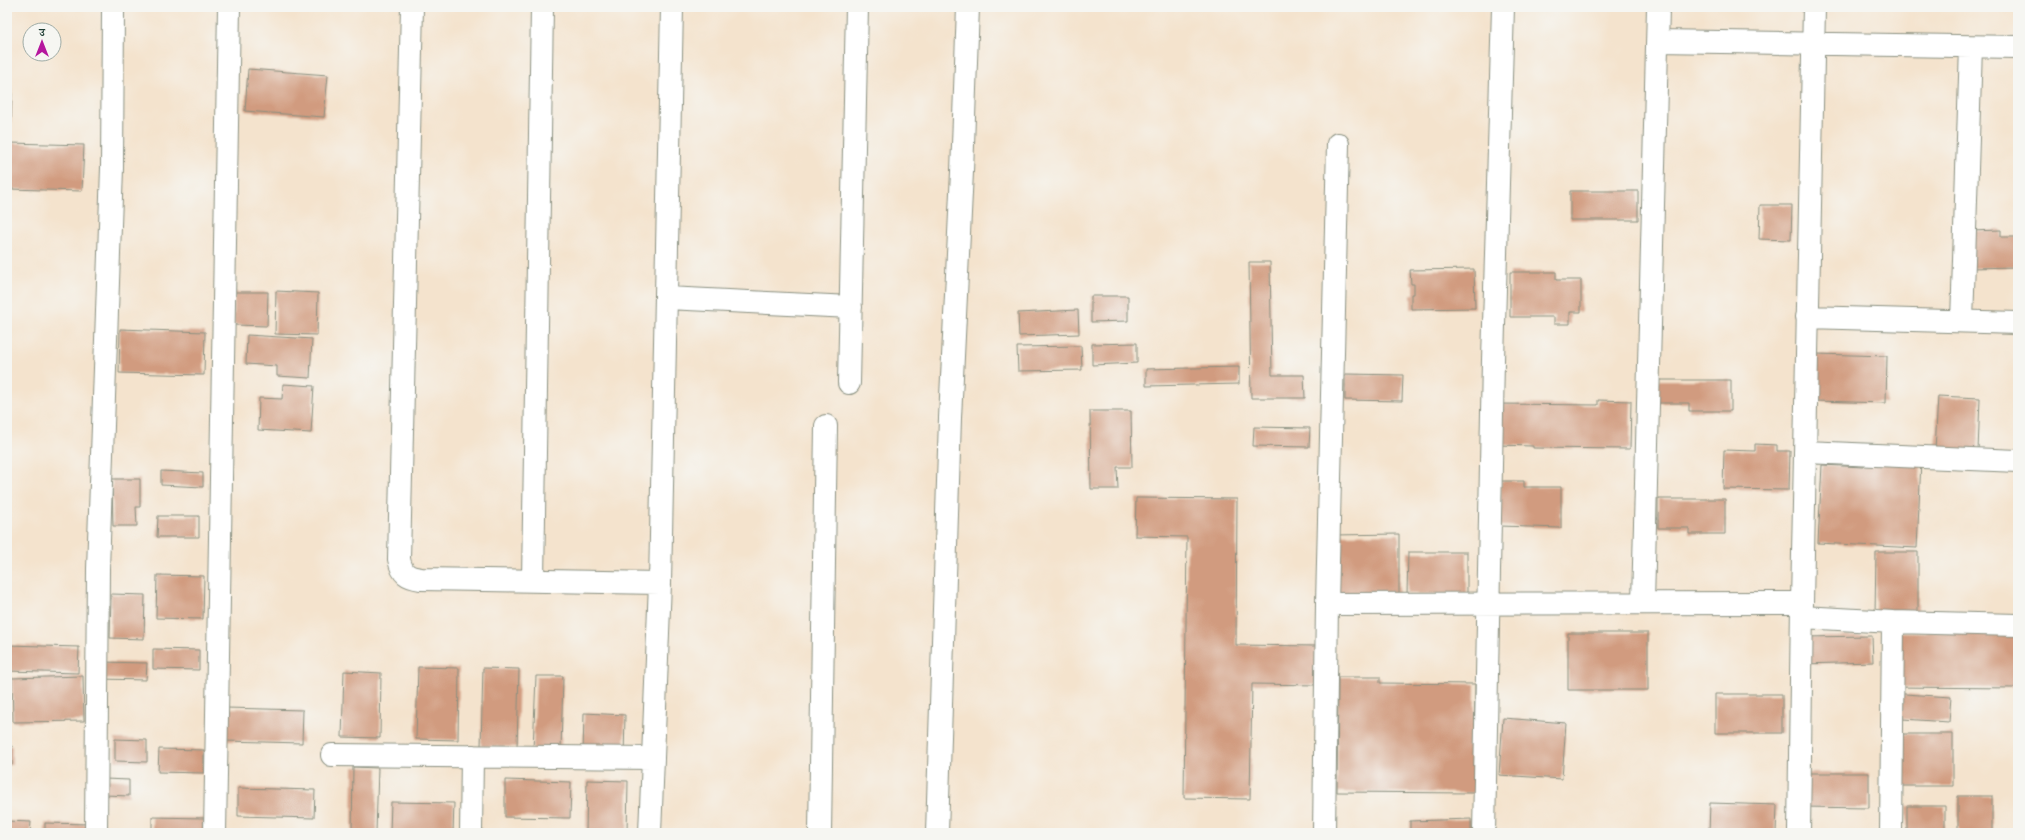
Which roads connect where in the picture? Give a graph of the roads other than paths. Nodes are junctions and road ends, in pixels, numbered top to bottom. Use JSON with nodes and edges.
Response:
{"nodes":[{"id":1,"x":113,"y":7,"type":"edge"},
{"id":2,"x":229,"y":7,"type":"edge"},
{"id":3,"x":412,"y":7,"type":"edge"},
{"id":4,"x":542,"y":7,"type":"edge"},
{"id":5,"x":672,"y":7,"type":"edge"},
{"id":6,"x":857,"y":7,"type":"edge"},
{"id":7,"x":968,"y":7,"type":"edge"},
{"id":8,"x":1503,"y":7,"type":"edge"},
{"id":9,"x":1658,"y":7,"type":"edge"},
{"id":10,"x":1814,"y":7,"type":"edge"},
{"id":11,"x":1658,"y":41,"type":"junction"},
{"id":12,"x":1814,"y":44,"type":"junction"},
{"id":13,"x":1971,"y":47,"type":"junction"},
{"id":14,"x":2018,"y":47,"type":"edge"},
{"id":15,"x":1338,"y":144,"type":"dead end"},
{"id":16,"x":667,"y":298,"type":"junction"},
{"id":17,"x":851,"y":307,"type":"junction"},
{"id":18,"x":1808,"y":317,"type":"junction"},
{"id":19,"x":1962,"y":321,"type":"junction"},
{"id":20,"x":2018,"y":323,"type":"edge"},
{"id":21,"x":850,"y":383,"type":"dead end"},
{"id":22,"x":826,"y":426,"type":"dead end"},
{"id":23,"x":1805,"y":452,"type":"junction"},
{"id":24,"x":2018,"y":461,"type":"edge"},
{"id":25,"x":533,"y":580,"type":"junction"},
{"id":26,"x":660,"y":583,"type":"junction"},
{"id":27,"x":1488,"y":602,"type":"junction"},
{"id":28,"x":1643,"y":603,"type":"junction"},
{"id":29,"x":1327,"y":604,"type":"junction"},
{"id":30,"x":1802,"y":610,"type":"junction"},
{"id":31,"x":1893,"y":622,"type":"junction"},
{"id":32,"x":2018,"y":625,"type":"edge"},
{"id":33,"x":332,"y":755,"type":"dead end"},
{"id":34,"x":472,"y":756,"type":"junction"},
{"id":35,"x":653,"y":758,"type":"junction"},
{"id":36,"x":96,"y":833,"type":"edge"},
{"id":37,"x":215,"y":833,"type":"edge"},
{"id":38,"x":471,"y":833,"type":"edge"},
{"id":39,"x":650,"y":833,"type":"edge"},
{"id":40,"x":820,"y":833,"type":"edge"},
{"id":41,"x":937,"y":833,"type":"edge"},
{"id":42,"x":1324,"y":833,"type":"edge"},
{"id":43,"x":1484,"y":833,"type":"edge"},
{"id":44,"x":1799,"y":833,"type":"edge"},
{"id":45,"x":1891,"y":833,"type":"edge"}],
"edges":[{"from":1,"to":36,"type":"street"},
{"from":2,"to":37,"type":"street"},
{"from":3,"to":25,"type":"street"},
{"from":4,"to":25,"type":"street"},
{"from":5,"to":16,"type":"street"},
{"from":6,"to":17,"type":"street"},
{"from":7,"to":41,"type":"street"},
{"from":8,"to":27,"type":"street"},
{"from":9,"to":11,"type":"street"},
{"from":10,"to":12,"type":"street"},
{"from":11,"to":12,"type":"street"},
{"from":11,"to":28,"type":"street"},
{"from":12,"to":13,"type":"street"},
{"from":12,"to":18,"type":"street"},
{"from":13,"to":14,"type":"street"},
{"from":13,"to":19,"type":"street"},
{"from":15,"to":29,"type":"street"},
{"from":16,"to":17,"type":"street"},
{"from":16,"to":26,"type":"street"},
{"from":17,"to":21,"type":"street"},
{"from":18,"to":19,"type":"street"},
{"from":18,"to":23,"type":"street"},
{"from":19,"to":20,"type":"street"},
{"from":22,"to":40,"type":"street"},
{"from":23,"to":24,"type":"street"},
{"from":23,"to":30,"type":"street"},
{"from":25,"to":26,"type":"street"},
{"from":26,"to":35,"type":"street"},
{"from":27,"to":28,"type":"street"},
{"from":27,"to":29,"type":"street"},
{"from":27,"to":43,"type":"street"},
{"from":28,"to":30,"type":"street"},
{"from":29,"to":42,"type":"street"},
{"from":30,"to":31,"type":"street"},
{"from":30,"to":44,"type":"street"},
{"from":31,"to":32,"type":"street"},
{"from":31,"to":45,"type":"street"},
{"from":33,"to":34,"type":"street"},
{"from":34,"to":35,"type":"street"},
{"from":34,"to":38,"type":"street"},
{"from":35,"to":39,"type":"street"}]}
